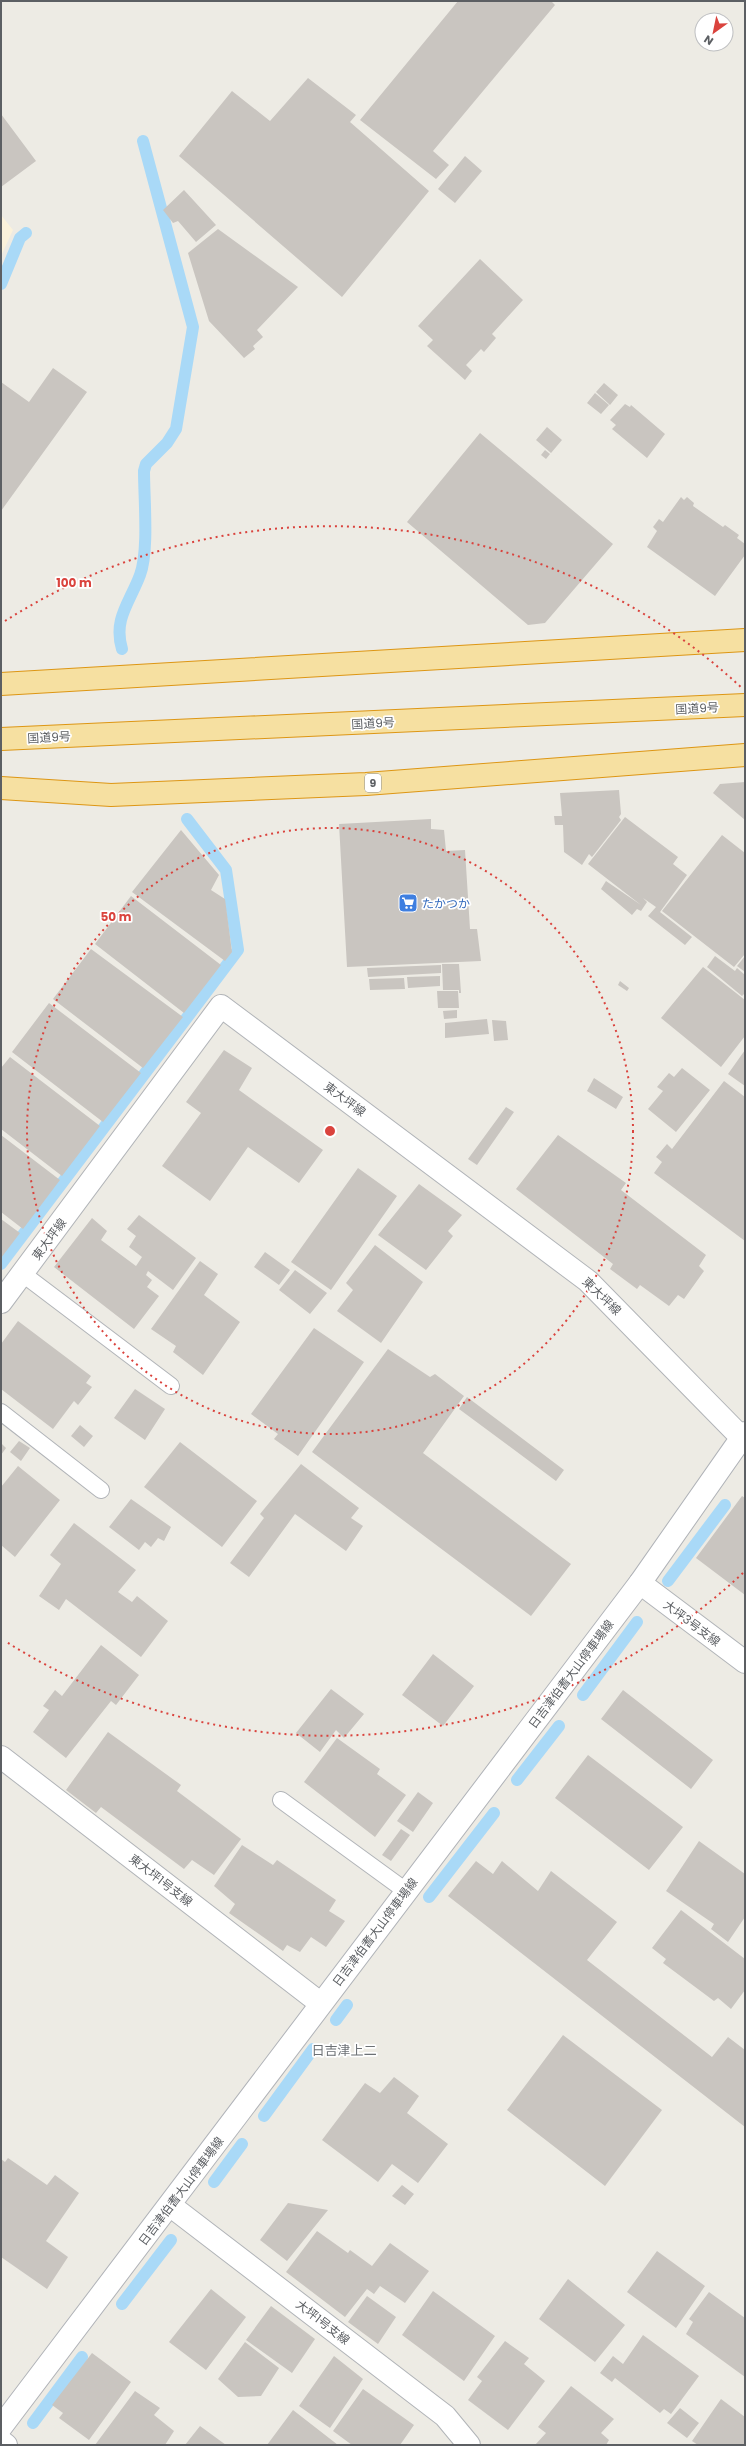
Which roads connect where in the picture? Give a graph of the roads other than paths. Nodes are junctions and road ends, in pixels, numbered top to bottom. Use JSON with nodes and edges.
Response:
{"nodes":[{"id":1,"x":745,"y":640,"type":"edge"},
{"id":2,"x":1,"y":684,"type":"edge"},
{"id":3,"x":745,"y":705,"type":"edge"},
{"id":4,"x":1,"y":739,"type":"edge"},
{"id":5,"x":745,"y":755,"type":"edge"},
{"id":6,"x":1,"y":788,"type":"edge"},
{"id":7,"x":23,"y":1274,"type":"junction"},
{"id":8,"x":1,"y":1302,"type":"edge"},
{"id":9,"x":171,"y":1386,"type":"dead end"},
{"id":10,"x":1,"y":1412,"type":"edge"},
{"id":11,"x":743,"y":1436,"type":"edge"},
{"id":12,"x":101,"y":1490,"type":"dead end"},
{"id":13,"x":640,"y":1583,"type":"junction"},
{"id":14,"x":745,"y":1662,"type":"edge"},
{"id":15,"x":1,"y":1758,"type":"edge"},
{"id":16,"x":281,"y":1800,"type":"dead end"},
{"id":17,"x":406,"y":1891,"type":"junction"},
{"id":18,"x":320,"y":2003,"type":"junction"},
{"id":19,"x":171,"y":2206,"type":"junction"},
{"id":20,"x":1,"y":2427,"type":"edge"},
{"id":21,"x":1,"y":2441,"type":"edge"},
{"id":22,"x":6,"y":2445,"type":"edge"},
{"id":23,"x":469,"y":2445,"type":"edge"}],
"edges":[{"from":1,"to":2,"type":"highway"},
{"from":3,"to":4,"type":"highway","name":"国道9号"},
{"from":5,"to":6,"type":"highway","number":"9"},
{"from":7,"to":8,"type":"street","name":"東大坪線"},
{"from":7,"to":9,"type":"lane"},
{"from":7,"to":11,"type":"street","name":"東大坪線"},
{"from":10,"to":12,"type":"lane"},
{"from":11,"to":13,"type":"street","name":"日吉津伯耆大山停車場線"},
{"from":13,"to":14,"type":"street","name":"大坪3号支線"},
{"from":13,"to":17,"type":"street","name":"日吉津伯耆大山停車場線"},
{"from":15,"to":18,"type":"street","name":"東大坪1号支線"},
{"from":16,"to":17,"type":"lane"},
{"from":17,"to":18,"type":"street","name":"日吉津伯耆大山停車場線"},
{"from":18,"to":19,"type":"street","name":"日吉津伯耆大山停車場線"},
{"from":19,"to":20,"type":"street","name":"日吉津伯耆大山停車場線"},
{"from":19,"to":23,"type":"street","name":"大坪1号支線"},
{"from":21,"to":22,"type":"street"}]}
